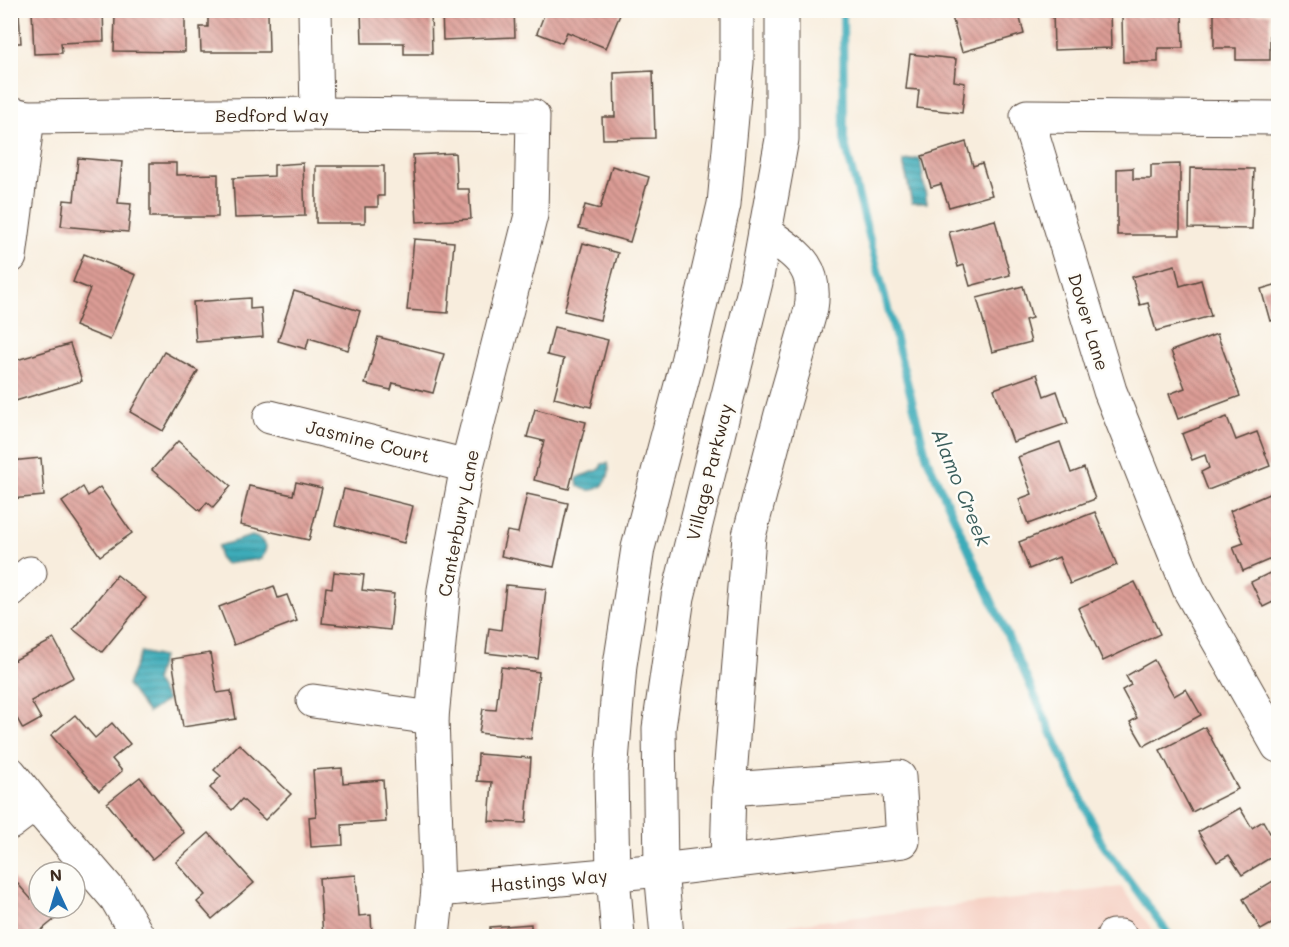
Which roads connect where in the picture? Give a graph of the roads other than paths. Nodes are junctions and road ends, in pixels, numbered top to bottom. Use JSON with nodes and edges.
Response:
{"nodes":[{"id":1,"x":315,"y":10,"type":"edge"},
{"id":2,"x":737,"y":10,"type":"edge"},
{"id":3,"x":782,"y":10,"type":"edge"},
{"id":4,"x":317,"y":114,"type":"junction"},
{"id":5,"x":19,"y":115,"type":"edge"},
{"id":6,"x":533,"y":116,"type":"joint"},
{"id":7,"x":1278,"y":118,"type":"edge"},
{"id":8,"x":765,"y":232,"type":"junction"},
{"id":9,"x":10,"y":257,"type":"edge"},
{"id":10,"x":270,"y":417,"type":"dead end"},
{"id":11,"x":467,"y":466,"type":"junction"},
{"id":12,"x":313,"y":701,"type":"dead end"},
{"id":13,"x":432,"y":718,"type":"junction"},
{"id":14,"x":1278,"y":746,"type":"edge"},
{"id":15,"x":10,"y":773,"type":"edge"},
{"id":16,"x":729,"y":789,"type":"junction"},
{"id":17,"x":23,"y":814,"type":"edge"},
{"id":18,"x":727,"y":862,"type":"junction"},
{"id":19,"x":661,"y":870,"type":"junction"},
{"id":20,"x":613,"y":875,"type":"junction"},
{"id":21,"x":438,"y":890,"type":"junction"},
{"id":22,"x":138,"y":936,"type":"edge"},
{"id":23,"x":433,"y":936,"type":"edge"},
{"id":24,"x":618,"y":936,"type":"edge"},
{"id":25,"x":667,"y":936,"type":"edge"},
{"id":26,"x":1113,"y":936,"type":"edge"},
{"id":27,"x":1120,"y":936,"type":"edge"}],
"edges":[{"from":1,"to":4,"type":"street"},
{"from":2,"to":20,"type":"street"},
{"from":3,"to":8,"type":"street","name":"Village Parkway"},
{"from":4,"to":5,"type":"street","name":"Bedford Way"},
{"from":4,"to":6,"type":"street","name":"Bedford Way"},
{"from":5,"to":9,"type":"street"},
{"from":6,"to":11,"type":"street","name":"Canterbury Lane"},
{"from":7,"to":14,"type":"street","name":"Dover Lane"},
{"from":8,"to":16,"type":"street"},
{"from":8,"to":19,"type":"street","name":"Village Parkway"},
{"from":10,"to":11,"type":"street","name":"Jasmine Court"},
{"from":11,"to":13,"type":"street","name":"Canterbury Lane"},
{"from":12,"to":13,"type":"street"},
{"from":13,"to":21,"type":"street","name":"Canterbury Lane"},
{"from":15,"to":17,"type":"street"},
{"from":16,"to":18,"type":"street"},
{"from":16,"to":18,"type":"street","name":"Hastings Way"},
{"from":17,"to":22,"type":"street"},
{"from":18,"to":19,"type":"street","name":"Hastings Way"},
{"from":19,"to":20,"type":"street","name":"Hastings Way"},
{"from":19,"to":25,"type":"street","name":"Village Parkway"},
{"from":20,"to":21,"type":"street","name":"Hastings Way"},
{"from":20,"to":24,"type":"street"},
{"from":21,"to":23,"type":"street","name":"Canterbury Lane"},
{"from":26,"to":27,"type":"street"}]}
